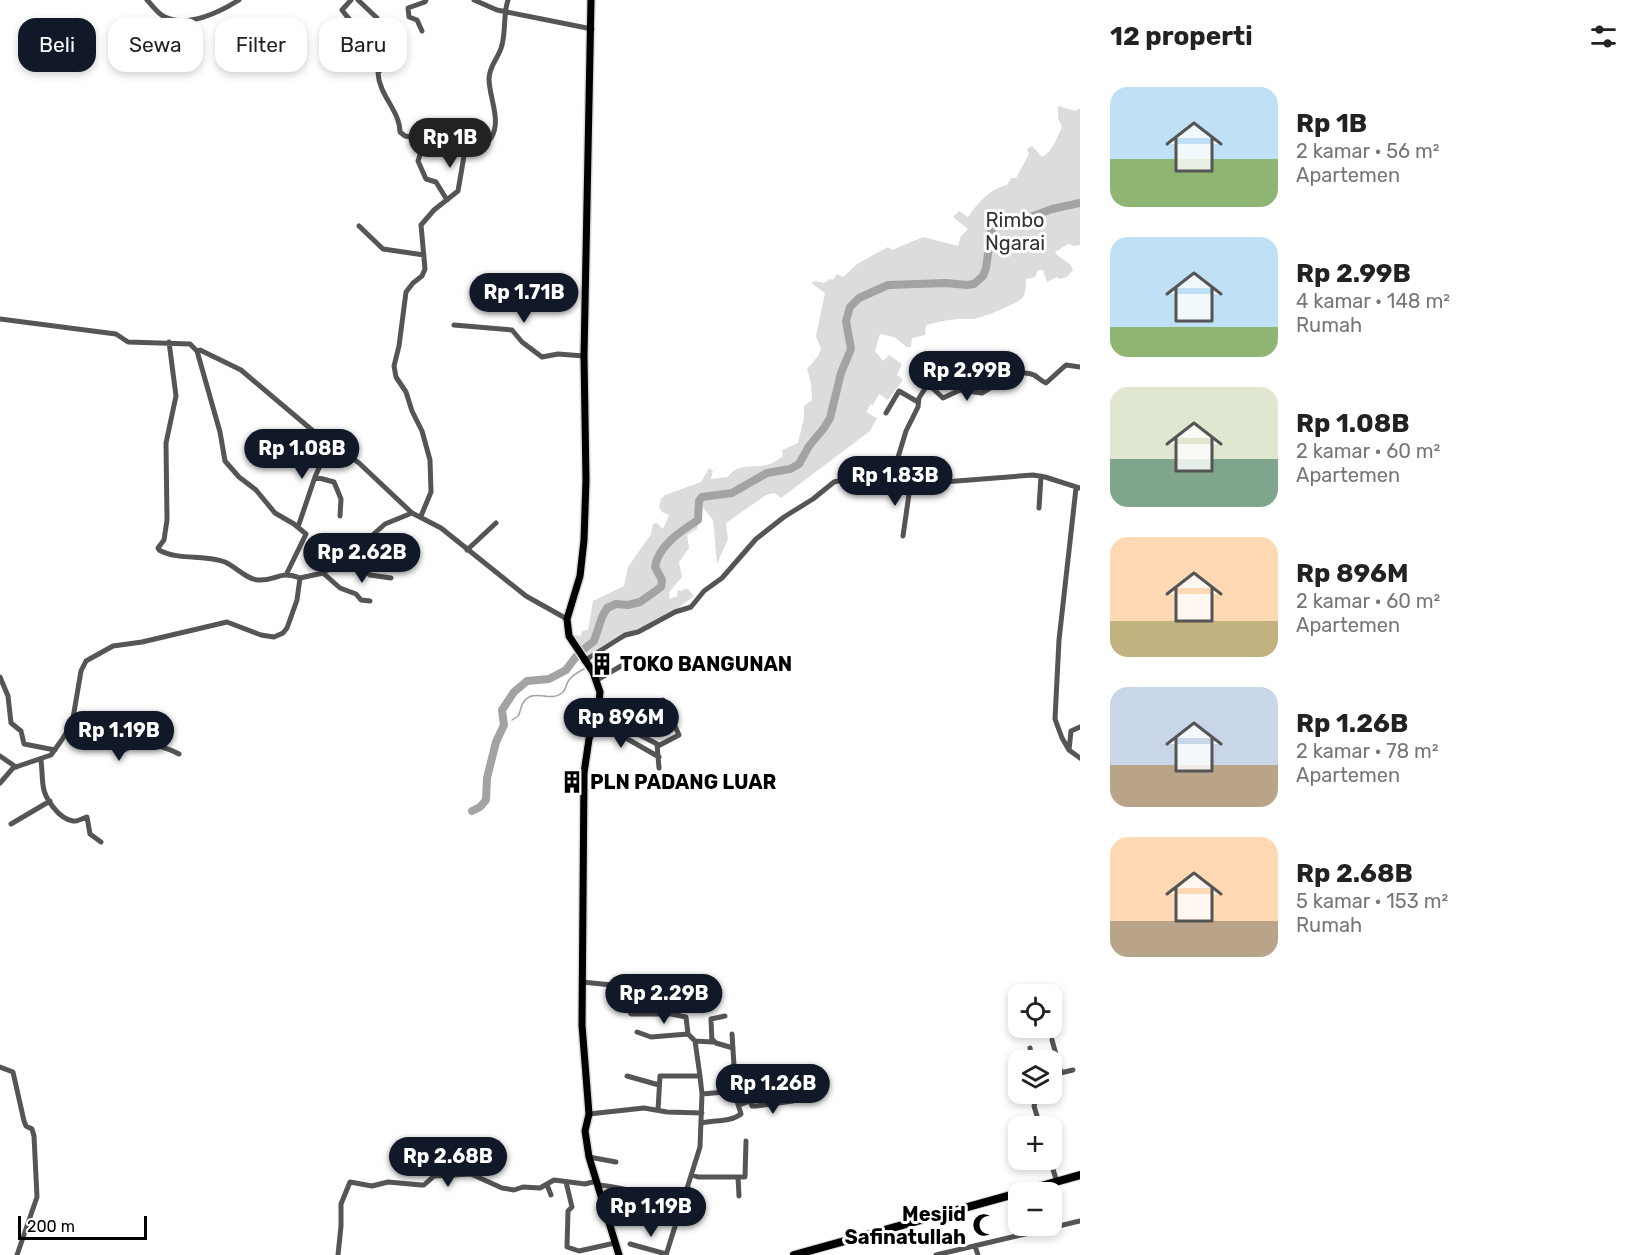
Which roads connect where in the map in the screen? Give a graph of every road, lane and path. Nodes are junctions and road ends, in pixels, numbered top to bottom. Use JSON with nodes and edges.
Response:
{"nodes":[{"id":1,"x":147,"y":0,"type":"edge"},
{"id":2,"x":239,"y":0,"type":"edge"},
{"id":3,"x":351,"y":0,"type":"edge"},
{"id":4,"x":358,"y":0,"type":"edge"},
{"id":5,"x":426,"y":0,"type":"edge"},
{"id":6,"x":474,"y":0,"type":"edge"},
{"id":7,"x":508,"y":0,"type":"edge"},
{"id":8,"x":591,"y":0,"type":"edge"},
{"id":9,"x":504,"y":11,"type":"junction"},
{"id":10,"x":377,"y":18,"type":"dead end"},
{"id":11,"x":591,"y":29,"type":"junction"},
{"id":12,"x":422,"y":31,"type":"dead end"},
{"id":13,"x":447,"y":200,"type":"junction"},
{"id":14,"x":359,"y":226,"type":"dead end"},
{"id":15,"x":424,"y":255,"type":"junction"},
{"id":16,"x":0,"y":319,"type":"edge"},
{"id":17,"x":454,"y":325,"type":"dead end"},
{"id":18,"x":170,"y":342,"type":"junction"},
{"id":19,"x":197,"y":351,"type":"junction"},
{"id":20,"x":584,"y":356,"type":"junction"},
{"id":21,"x":1080,"y":367,"type":"edge"},
{"id":22,"x":918,"y":402,"type":"junction"},
{"id":23,"x":886,"y":413,"type":"dead end"},
{"id":24,"x":330,"y":443,"type":"junction"},
{"id":25,"x":1041,"y":476,"type":"junction"},
{"id":26,"x":315,"y":477,"type":"junction"},
{"id":27,"x":892,"y":477,"type":"junction"},
{"id":28,"x":911,"y":480,"type":"junction"},
{"id":29,"x":1078,"y":488,"type":"edge"},
{"id":30,"x":1039,"y":508,"type":"dead end"},
{"id":31,"x":412,"y":513,"type":"junction"},
{"id":32,"x":340,"y":516,"type":"dead end"},
{"id":33,"x":421,"y":516,"type":"junction"},
{"id":34,"x":496,"y":523,"type":"dead end"},
{"id":35,"x":298,"y":527,"type":"junction"},
{"id":36,"x":903,"y":536,"type":"dead end"},
{"id":37,"x":467,"y":550,"type":"junction"},
{"id":38,"x":348,"y":557,"type":"junction"},
{"id":39,"x":287,"y":573,"type":"junction"},
{"id":40,"x":323,"y":573,"type":"junction"},
{"id":41,"x":300,"y":578,"type":"junction"},
{"id":42,"x":391,"y":578,"type":"dead end"},
{"id":43,"x":370,"y":601,"type":"dead end"},
{"id":44,"x":567,"y":620,"type":"junction"},
{"id":45,"x":584,"y":661,"type":"junction"},
{"id":46,"x":637,"y":663,"type":"dead end"},
{"id":47,"x":0,"y":677,"type":"edge"},
{"id":48,"x":597,"y":680,"type":"junction"},
{"id":49,"x":663,"y":700,"type":"dead end"},
{"id":50,"x":598,"y":711,"type":"junction"},
{"id":51,"x":617,"y":715,"type":"junction"},
{"id":52,"x":631,"y":717,"type":"dead end"},
{"id":53,"x":618,"y":722,"type":"junction"},
{"id":54,"x":72,"y":724,"type":"junction"},
{"id":55,"x":1080,"y":727,"type":"edge"},
{"id":56,"x":658,"y":746,"type":"junction"},
{"id":57,"x":55,"y":750,"type":"junction"},
{"id":58,"x":1069,"y":750,"type":"junction"},
{"id":59,"x":178,"y":753,"type":"dead end"},
{"id":60,"x":0,"y":756,"type":"edge"},
{"id":61,"x":659,"y":758,"type":"junction"},
{"id":62,"x":1080,"y":758,"type":"edge"},
{"id":63,"x":41,"y":760,"type":"junction"},
{"id":64,"x":16,"y":767,"type":"junction"},
{"id":65,"x":659,"y":768,"type":"dead end"},
{"id":66,"x":0,"y":783,"type":"edge"},
{"id":67,"x":50,"y":801,"type":"junction"},
{"id":68,"x":11,"y":824,"type":"dead end"},
{"id":69,"x":101,"y":842,"type":"dead end"},
{"id":70,"x":582,"y":982,"type":"junction"},
{"id":71,"x":725,"y":1016,"type":"dead end"},
{"id":72,"x":637,"y":1032,"type":"dead end"},
{"id":73,"x":688,"y":1034,"type":"junction"},
{"id":74,"x":732,"y":1034,"type":"dead end"},
{"id":75,"x":712,"y":1040,"type":"junction"},
{"id":76,"x":1052,"y":1040,"type":"dead end"},
{"id":77,"x":695,"y":1041,"type":"junction"},
{"id":78,"x":733,"y":1048,"type":"junction"},
{"id":79,"x":1055,"y":1050,"type":"edge"},
{"id":80,"x":0,"y":1067,"type":"edge"},
{"id":81,"x":1074,"y":1070,"type":"dead end"},
{"id":82,"x":1062,"y":1073,"type":"edge"},
{"id":83,"x":627,"y":1076,"type":"dead end"},
{"id":84,"x":700,"y":1076,"type":"junction"},
{"id":85,"x":659,"y":1085,"type":"junction"},
{"id":86,"x":736,"y":1090,"type":"junction"},
{"id":87,"x":702,"y":1094,"type":"junction"},
{"id":88,"x":805,"y":1097,"type":"dead end"},
{"id":89,"x":746,"y":1103,"type":"junction"},
{"id":90,"x":658,"y":1110,"type":"junction"},
{"id":91,"x":589,"y":1113,"type":"junction"},
{"id":92,"x":702,"y":1113,"type":"junction"},
{"id":93,"x":702,"y":1123,"type":"junction"},
{"id":94,"x":746,"y":1141,"type":"dead end"},
{"id":95,"x":589,"y":1157,"type":"junction"},
{"id":96,"x":616,"y":1162,"type":"dead end"},
{"id":97,"x":1053,"y":1170,"type":"edge"},
{"id":98,"x":692,"y":1175,"type":"junction"},
{"id":99,"x":1080,"y":1175,"type":"edge"},
{"id":100,"x":738,"y":1177,"type":"junction"},
{"id":101,"x":566,"y":1182,"type":"junction"},
{"id":102,"x":1057,"y":1182,"type":"joint"},
{"id":103,"x":598,"y":1183,"type":"junction"},
{"id":104,"x":547,"y":1185,"type":"junction"},
{"id":105,"x":551,"y":1195,"type":"dead end"},
{"id":106,"x":739,"y":1196,"type":"dead end"},
{"id":107,"x":1008,"y":1196,"type":"edge"},
{"id":108,"x":681,"y":1206,"type":"junction"},
{"id":109,"x":608,"y":1220,"type":"junction"},
{"id":110,"x":1080,"y":1221,"type":"edge"},
{"id":111,"x":675,"y":1224,"type":"junction"},
{"id":112,"x":615,"y":1243,"type":"junction"},
{"id":113,"x":630,"y":1244,"type":"dead end"},
{"id":114,"x":975,"y":1246,"type":"junction"},
{"id":115,"x":17,"y":1255,"type":"edge"},
{"id":116,"x":338,"y":1255,"type":"edge"},
{"id":117,"x":619,"y":1255,"type":"edge"},
{"id":118,"x":666,"y":1255,"type":"edge"},
{"id":119,"x":794,"y":1255,"type":"edge"},
{"id":120,"x":936,"y":1255,"type":"edge"},
{"id":121,"x":978,"y":1255,"type":"edge"}],
"edges":[{"from":1,"to":2,"type":"street"},
{"from":3,"to":13,"type":"street"},
{"from":4,"to":10,"type":"street"},
{"from":5,"to":12,"type":"street"},
{"from":6,"to":9,"type":"street"},
{"from":7,"to":9,"type":"street"},
{"from":8,"to":11,"type":"main road"},
{"from":9,"to":11,"type":"street"},
{"from":9,"to":13,"type":"street"},
{"from":11,"to":20,"type":"main road"},
{"from":13,"to":15,"type":"street"},
{"from":14,"to":15,"type":"street"},
{"from":15,"to":33,"type":"street"},
{"from":16,"to":18,"type":"street"},
{"from":17,"to":20,"type":"street"},
{"from":18,"to":19,"type":"street"},
{"from":18,"to":39,"type":"street"},
{"from":19,"to":24,"type":"street"},
{"from":19,"to":35,"type":"street"},
{"from":20,"to":44,"type":"main road"},
{"from":21,"to":22,"type":"street"},
{"from":22,"to":23,"type":"street"},
{"from":22,"to":27,"type":"street"},
{"from":24,"to":26,"type":"street"},
{"from":24,"to":31,"type":"street"},
{"from":25,"to":28,"type":"street"},
{"from":25,"to":29,"type":"street"},
{"from":25,"to":30,"type":"street"},
{"from":26,"to":32,"type":"street"},
{"from":26,"to":35,"type":"street"},
{"from":27,"to":28,"type":"street"},
{"from":27,"to":45,"type":"street"},
{"from":28,"to":36,"type":"street"},
{"from":29,"to":58,"type":"street"},
{"from":31,"to":33,"type":"street"},
{"from":31,"to":38,"type":"street"},
{"from":33,"to":37,"type":"street"},
{"from":34,"to":37,"type":"street"},
{"from":35,"to":39,"type":"street"},
{"from":37,"to":44,"type":"street"},
{"from":38,"to":40,"type":"street"},
{"from":38,"to":42,"type":"street"},
{"from":39,"to":41,"type":"street"},
{"from":40,"to":41,"type":"street"},
{"from":40,"to":43,"type":"street"},
{"from":41,"to":54,"type":"street"},
{"from":44,"to":45,"type":"main road"},
{"from":45,"to":48,"type":"main road"},
{"from":46,"to":48,"type":"street"},
{"from":47,"to":57,"type":"street"},
{"from":48,"to":50,"type":"main road"},
{"from":49,"to":56,"type":"street"},
{"from":50,"to":51,"type":"street"},
{"from":50,"to":70,"type":"main road"},
{"from":51,"to":52,"type":"street"},
{"from":51,"to":53,"type":"street"},
{"from":53,"to":56,"type":"street"},
{"from":53,"to":61,"type":"street"},
{"from":54,"to":57,"type":"street"},
{"from":54,"to":59,"type":"street"},
{"from":55,"to":58,"type":"street"},
{"from":56,"to":61,"type":"street"},
{"from":57,"to":63,"type":"street"},
{"from":58,"to":62,"type":"street"},
{"from":60,"to":64,"type":"street"},
{"from":61,"to":65,"type":"street"},
{"from":63,"to":64,"type":"street"},
{"from":63,"to":67,"type":"street"},
{"from":64,"to":66,"type":"street"},
{"from":67,"to":68,"type":"street"},
{"from":67,"to":69,"type":"street"},
{"from":70,"to":73,"type":"street"},
{"from":70,"to":91,"type":"main road"},
{"from":71,"to":75,"type":"street"},
{"from":72,"to":73,"type":"street"},
{"from":73,"to":77,"type":"street"},
{"from":74,"to":78,"type":"street"},
{"from":75,"to":77,"type":"street"},
{"from":75,"to":78,"type":"street"},
{"from":76,"to":79,"type":"street"},
{"from":77,"to":84,"type":"street"},
{"from":78,"to":86,"type":"street"},
{"from":80,"to":115,"type":"street"},
{"from":81,"to":82,"type":"street"},
{"from":83,"to":85,"type":"street"},
{"from":84,"to":85,"type":"street"},
{"from":84,"to":87,"type":"street"},
{"from":85,"to":90,"type":"street"},
{"from":86,"to":87,"type":"street"},
{"from":86,"to":89,"type":"street"},
{"from":87,"to":92,"type":"street"},
{"from":88,"to":89,"type":"street"},
{"from":89,"to":93,"type":"street"},
{"from":90,"to":91,"type":"street"},
{"from":90,"to":92,"type":"street"},
{"from":91,"to":95,"type":"main road"},
{"from":92,"to":93,"type":"street"},
{"from":93,"to":98,"type":"street"},
{"from":94,"to":100,"type":"street"},
{"from":95,"to":96,"type":"street"},
{"from":95,"to":103,"type":"main road"},
{"from":97,"to":102,"type":"street"},
{"from":98,"to":100,"type":"street"},
{"from":98,"to":108,"type":"street"},
{"from":99,"to":102,"type":"highway"},
{"from":100,"to":106,"type":"street"},
{"from":101,"to":103,"type":"street"},
{"from":101,"to":104,"type":"street"},
{"from":101,"to":112,"type":"street"},
{"from":103,"to":108,"type":"street"},
{"from":103,"to":109,"type":"main road"},
{"from":104,"to":105,"type":"street"},
{"from":104,"to":116,"type":"street"},
{"from":107,"to":119,"type":"highway"},
{"from":108,"to":111,"type":"street"},
{"from":109,"to":111,"type":"street"},
{"from":109,"to":112,"type":"main road"},
{"from":110,"to":114,"type":"street"},
{"from":111,"to":118,"type":"street"},
{"from":112,"to":117,"type":"main road"},
{"from":113,"to":118,"type":"street"},
{"from":114,"to":120,"type":"street"},
{"from":114,"to":121,"type":"street"}]}
